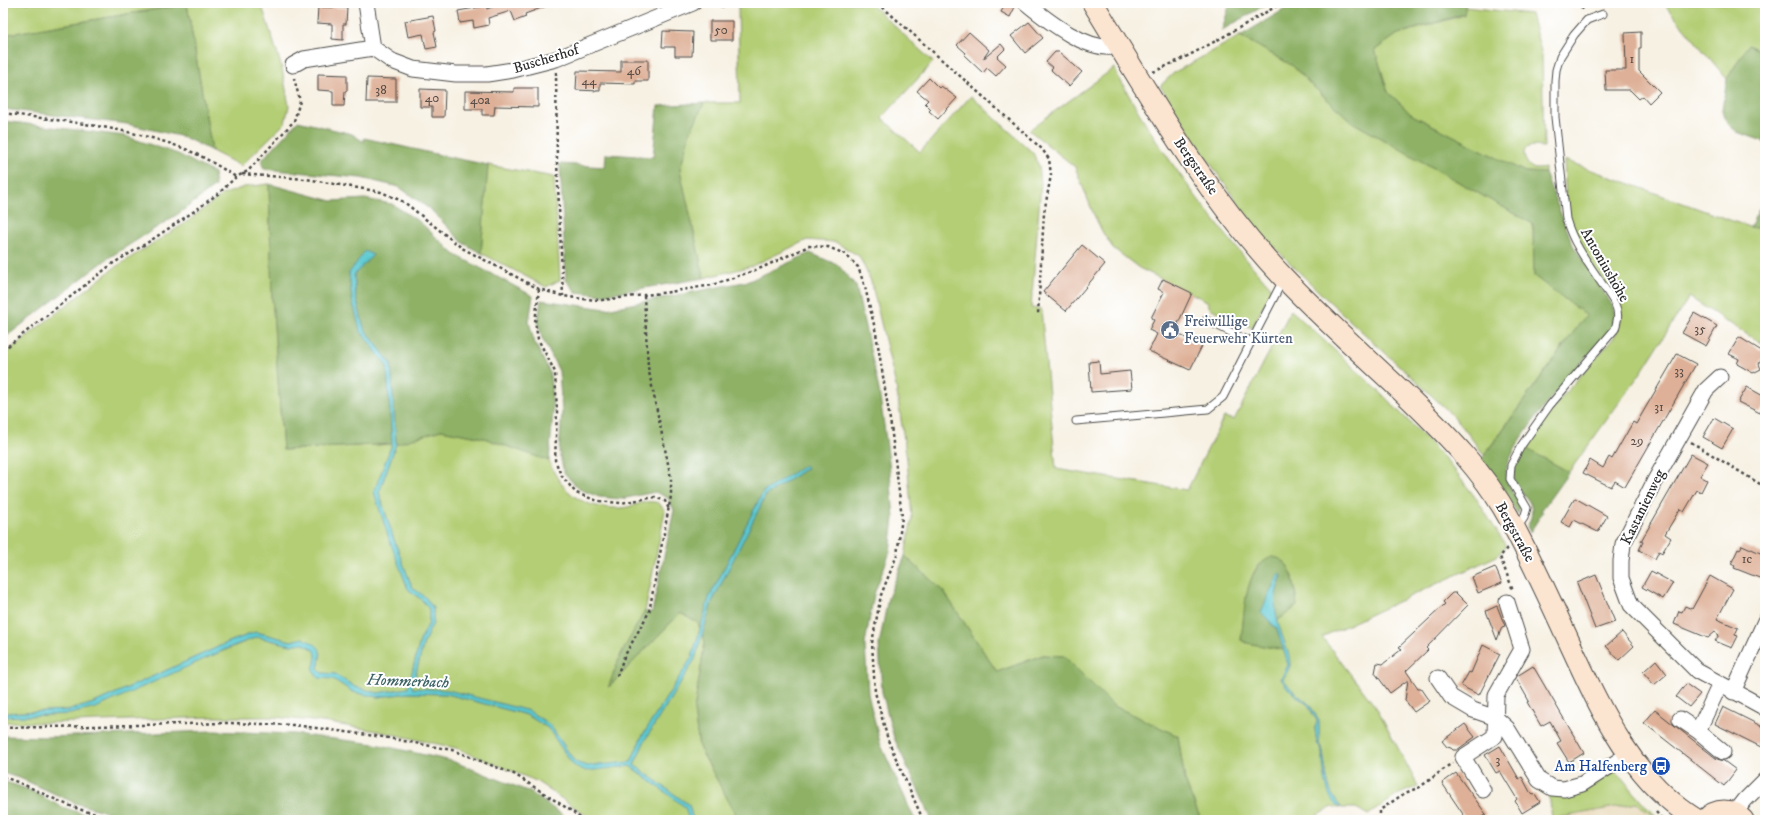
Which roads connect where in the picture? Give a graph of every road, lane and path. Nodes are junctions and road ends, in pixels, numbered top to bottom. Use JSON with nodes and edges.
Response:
{"nodes":[{"id":1,"x":366,"y":3,"type":"edge"},
{"id":2,"x":693,"y":3,"type":"edge"},
{"id":3,"x":722,"y":3,"type":"edge"},
{"id":4,"x":730,"y":3,"type":"edge"},
{"id":5,"x":878,"y":3,"type":"edge"},
{"id":6,"x":1026,"y":3,"type":"edge"},
{"id":7,"x":1092,"y":3,"type":"edge"},
{"id":8,"x":1282,"y":3,"type":"edge"},
{"id":9,"x":1603,"y":14,"type":"dead end"},
{"id":10,"x":1119,"y":46,"type":"junction"},
{"id":11,"x":373,"y":48,"type":"junction"},
{"id":12,"x":556,"y":59,"type":"junction"},
{"id":13,"x":293,"y":65,"type":"joint"},
{"id":14,"x":1137,"y":78,"type":"junction"},
{"id":15,"x":3,"y":113,"type":"edge"},
{"id":16,"x":242,"y":174,"type":"junction"},
{"id":17,"x":236,"y":176,"type":"junction"},
{"id":18,"x":1284,"y":278,"type":"junction"},
{"id":19,"x":539,"y":289,"type":"junction"},
{"id":20,"x":563,"y":296,"type":"junction"},
{"id":21,"x":644,"y":296,"type":"junction"},
{"id":22,"x":1038,"y":314,"type":"dead end"},
{"id":23,"x":1206,"y":320,"type":"dead end"},
{"id":24,"x":1251,"y":342,"type":"junction"},
{"id":25,"x":3,"y":350,"type":"edge"},
{"id":26,"x":1720,"y":377,"type":"dead end"},
{"id":27,"x":1076,"y":421,"type":"dead end"},
{"id":28,"x":1680,"y":435,"type":"junction"},
{"id":29,"x":1765,"y":487,"type":"edge"},
{"id":30,"x":669,"y":509,"type":"junction"},
{"id":31,"x":1515,"y":529,"type":"junction"},
{"id":32,"x":1507,"y":602,"type":"joint"},
{"id":33,"x":1765,"y":620,"type":"edge"},
{"id":34,"x":617,"y":676,"type":"dead end"},
{"id":35,"x":1438,"y":678,"type":"dead end"},
{"id":36,"x":1720,"y":684,"type":"junction"},
{"id":37,"x":1733,"y":692,"type":"junction"},
{"id":38,"x":1765,"y":708,"type":"edge"},
{"id":39,"x":1496,"y":718,"type":"junction"},
{"id":40,"x":1680,"y":719,"type":"dead end"},
{"id":41,"x":3,"y":728,"type":"edge"},
{"id":42,"x":1698,"y":731,"type":"junction"},
{"id":43,"x":1723,"y":752,"type":"dead end"},
{"id":44,"x":1629,"y":754,"type":"junction"},
{"id":45,"x":1463,"y":757,"type":"junction"},
{"id":46,"x":3,"y":777,"type":"edge"},
{"id":47,"x":1765,"y":780,"type":"edge"},
{"id":48,"x":1483,"y":790,"type":"dead end"},
{"id":49,"x":1654,"y":809,"type":"dead end"},
{"id":50,"x":1739,"y":817,"type":"edge"},
{"id":51,"x":121,"y":820,"type":"edge"},
{"id":52,"x":583,"y":820,"type":"edge"},
{"id":53,"x":923,"y":820,"type":"edge"},
{"id":54,"x":1380,"y":820,"type":"edge"},
{"id":55,"x":1664,"y":820,"type":"edge"},
{"id":56,"x":1697,"y":820,"type":"edge"},
{"id":57,"x":1705,"y":820,"type":"edge"}],
"edges":[{"from":1,"to":11,"type":"street"},
{"from":2,"to":12,"type":"street","name":"Buscherhof"},
{"from":3,"to":4,"type":"lane"},
{"from":5,"to":22,"type":"path"},
{"from":6,"to":10,"type":"street"},
{"from":7,"to":10,"type":"main road","name":"Bergstraße"},
{"from":8,"to":14,"type":"path"},
{"from":9,"to":31,"type":"lane","name":"Antoniushöhe"},
{"from":10,"to":14,"type":"main road","name":"Bergstraße"},
{"from":11,"to":12,"type":"street","name":"Buscherhof"},
{"from":11,"to":13,"type":"street"},
{"from":12,"to":20,"type":"path"},
{"from":13,"to":16,"type":"path"},
{"from":14,"to":18,"type":"main road","name":"Bergstraße"},
{"from":15,"to":17,"type":"path"},
{"from":16,"to":17,"type":"path"},
{"from":16,"to":19,"type":"path"},
{"from":17,"to":25,"type":"path"},
{"from":18,"to":24,"type":"lane"},
{"from":18,"to":31,"type":"main road","name":"Bergstraße"},
{"from":19,"to":20,"type":"path"},
{"from":19,"to":30,"type":"path"},
{"from":20,"to":21,"type":"path"},
{"from":21,"to":30,"type":"path"},
{"from":21,"to":53,"type":"path"},
{"from":23,"to":24,"type":"lane"},
{"from":24,"to":27,"type":"lane"},
{"from":26,"to":28,"type":"street","name":"Kastanienweg"},
{"from":28,"to":29,"type":"path"},
{"from":28,"to":36,"type":"street","name":"Kastanienweg"},
{"from":30,"to":34,"type":"path"},
{"from":31,"to":32,"type":"path"},
{"from":31,"to":44,"type":"main road","name":"Bergstraße"},
{"from":32,"to":39,"type":"street"},
{"from":33,"to":37,"type":"street"},
{"from":35,"to":39,"type":"street"},
{"from":36,"to":37,"type":"street","name":"Kastanienweg"},
{"from":36,"to":42,"type":"street"},
{"from":37,"to":38,"type":"street","name":"Kastanienweg"},
{"from":39,"to":44,"type":"street"},
{"from":39,"to":45,"type":"street"},
{"from":40,"to":42,"type":"street"},
{"from":41,"to":52,"type":"path"},
{"from":42,"to":43,"type":"street"},
{"from":44,"to":56,"type":"main road","name":"Bergstraße"},
{"from":45,"to":48,"type":"street"},
{"from":45,"to":54,"type":"path"},
{"from":46,"to":51,"type":"path"},
{"from":47,"to":50,"type":"street"},
{"from":49,"to":55,"type":"path"},
{"from":50,"to":57,"type":"main road"}]}
